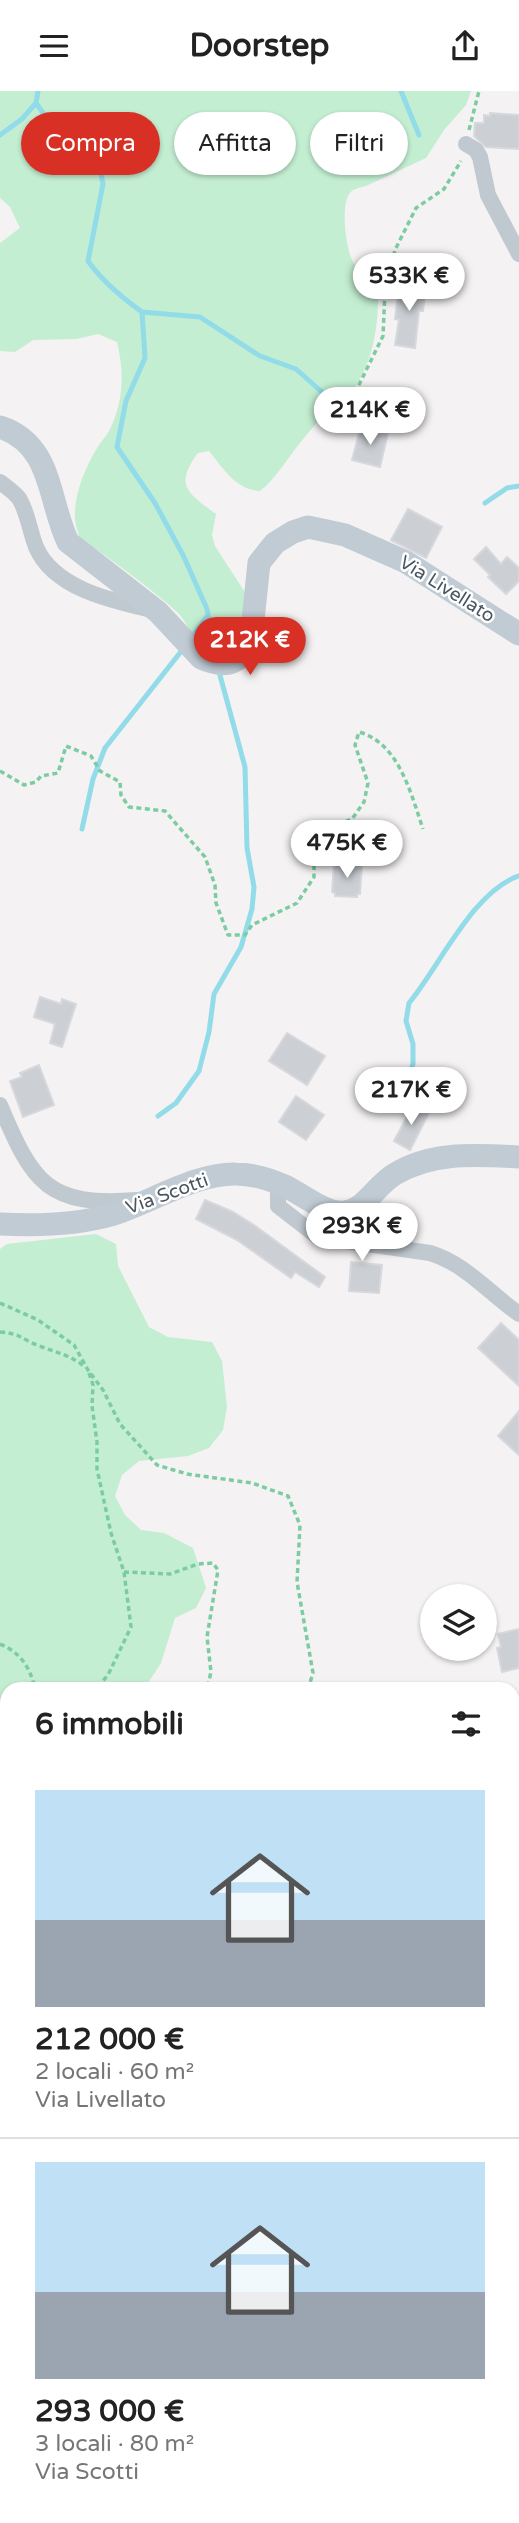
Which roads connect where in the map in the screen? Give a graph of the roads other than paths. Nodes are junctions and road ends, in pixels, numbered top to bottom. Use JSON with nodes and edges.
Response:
{"nodes":[{"id":1,"x":466,"y":144,"type":"road end"},
{"id":2,"x":519,"y":254,"type":"edge"},
{"id":3,"x":0,"y":427,"type":"edge"},
{"id":4,"x":0,"y":482,"type":"edge"},
{"id":5,"x":158,"y":612,"type":"junction"},
{"id":6,"x":519,"y":634,"type":"edge"},
{"id":7,"x":0,"y":1105,"type":"edge"},
{"id":8,"x":519,"y":1157,"type":"edge"},
{"id":9,"x":286,"y":1187,"type":"junction"},
{"id":10,"x":153,"y":1199,"type":"junction"},
{"id":11,"x":0,"y":1224,"type":"edge"},
{"id":12,"x":519,"y":1314,"type":"edge"}],
"edges":[{"from":1,"to":2,"type":"street"},
{"from":3,"to":5,"type":"main road","name":"Via Livellato"},
{"from":4,"to":5,"type":"street"},
{"from":5,"to":6,"type":"main road","name":"Via Livellato"},
{"from":7,"to":10,"type":"street"},
{"from":8,"to":9,"type":"main road","name":"Via Scotti"},
{"from":9,"to":10,"type":"main road","name":"Via Scotti"},
{"from":9,"to":12,"type":"street"},
{"from":10,"to":11,"type":"main road","name":"Via Scotti"}]}
